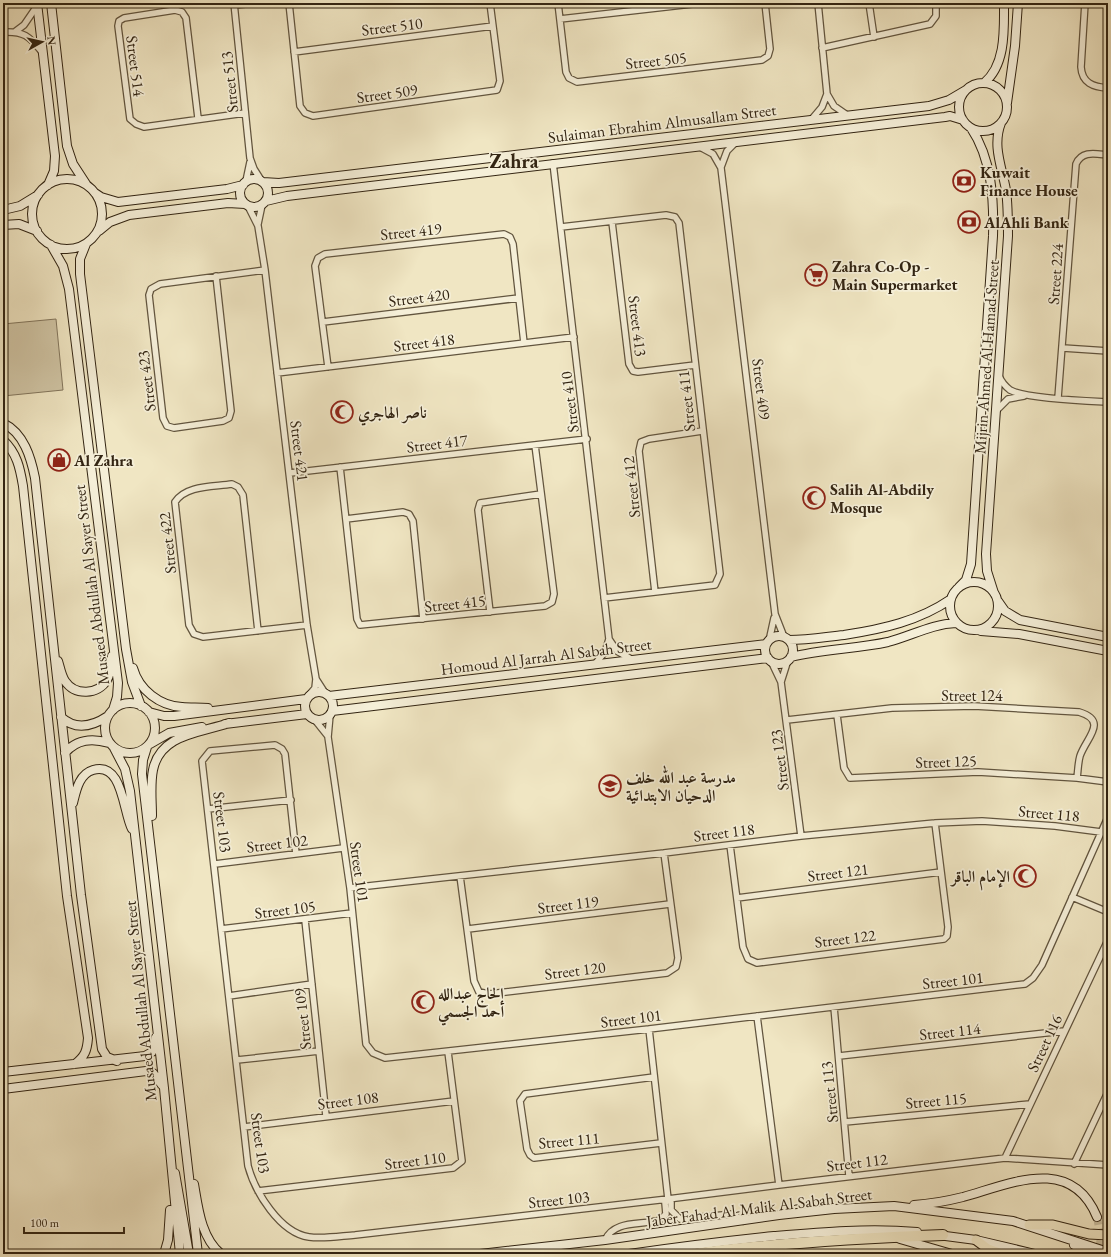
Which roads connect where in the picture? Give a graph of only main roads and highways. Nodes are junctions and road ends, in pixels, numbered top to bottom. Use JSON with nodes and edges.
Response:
{"nodes":[{"id":1,"x":1029,"y":1225,"type":"road end"},
{"id":2,"x":943,"y":1235,"type":"road end"},
{"id":3,"x":1108,"y":1235,"type":"edge"},
{"id":4,"x":976,"y":1240,"type":"road end"},
{"id":5,"x":692,"y":1254,"type":"edge"},
{"id":6,"x":1002,"y":1254,"type":"edge"}],
"edges":[{"from":1,"to":3,"type":"main road"},
{"from":2,"to":5,"type":"highway"},
{"from":4,"to":6,"type":"main road"}]}
